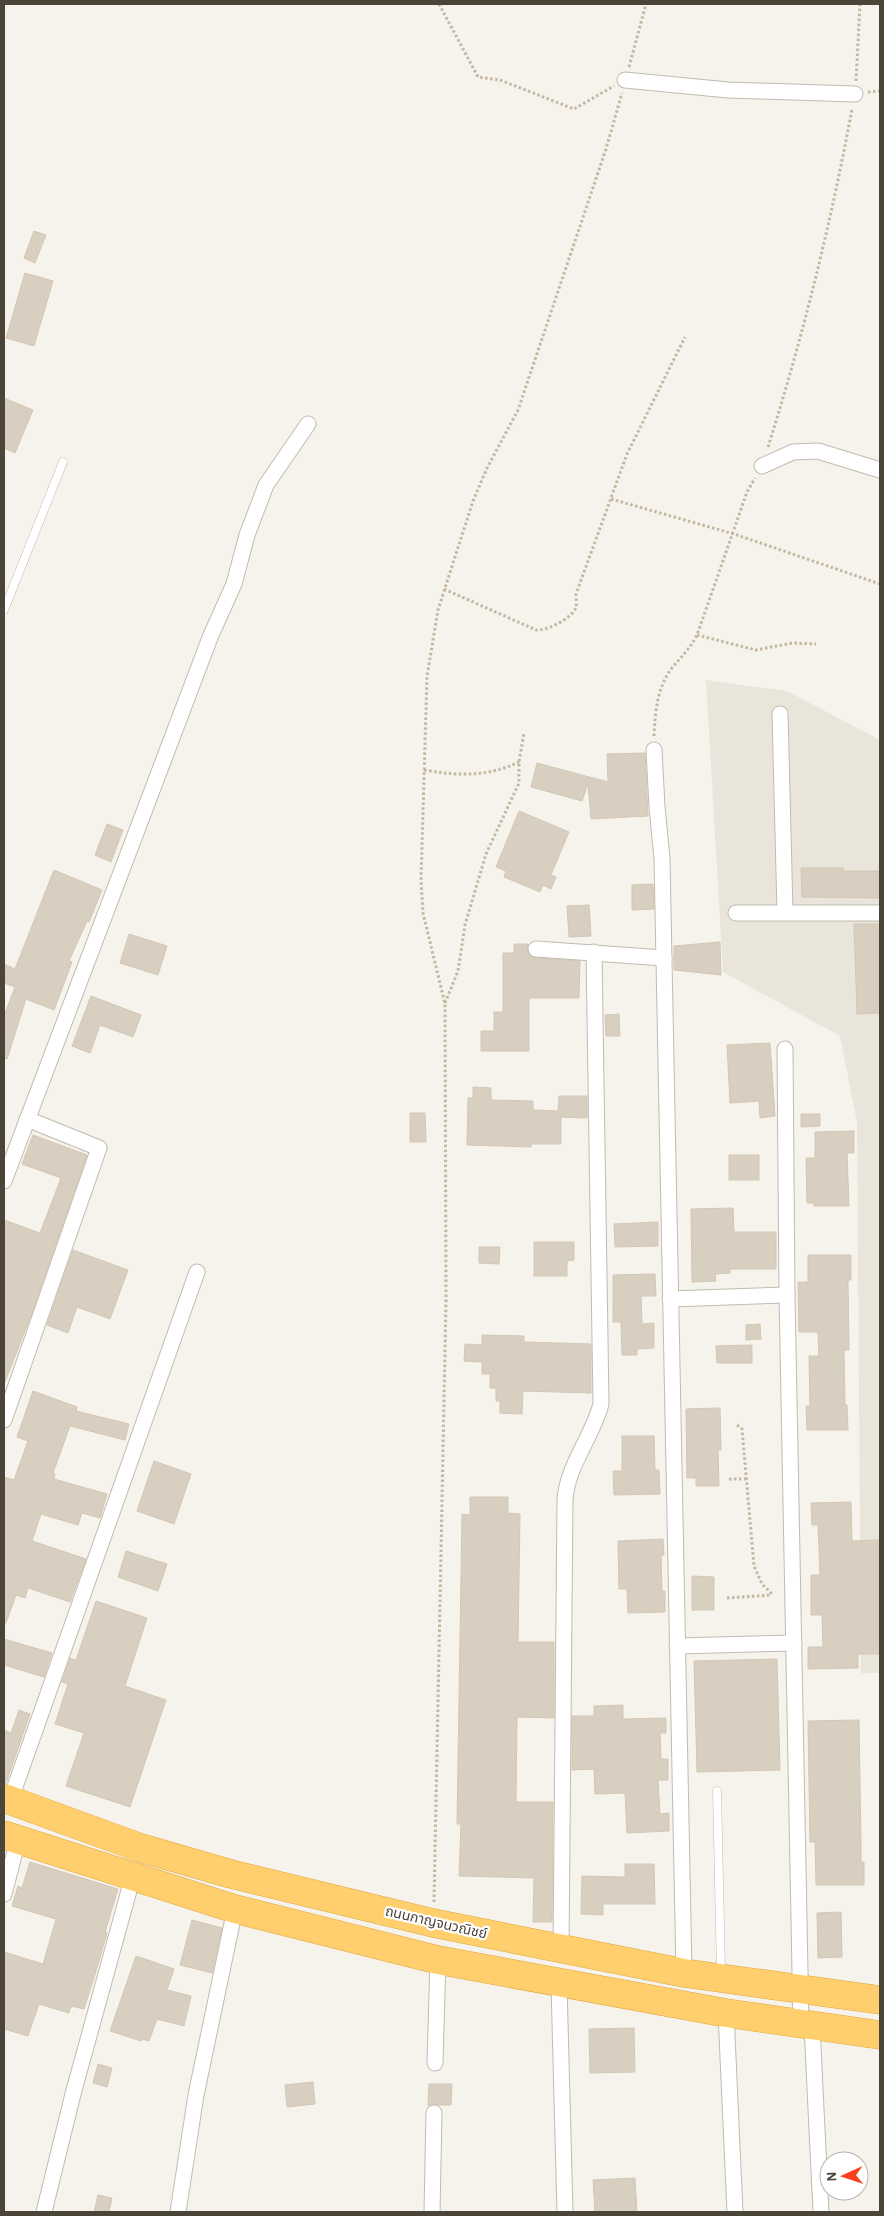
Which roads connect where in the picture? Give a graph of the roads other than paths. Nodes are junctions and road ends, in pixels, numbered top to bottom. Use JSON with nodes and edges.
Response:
{"nodes":[{"id":1,"x":625,"y":80,"type":"road end"},
{"id":2,"x":855,"y":94,"type":"road end"},
{"id":3,"x":308,"y":424,"type":"dead end"},
{"id":4,"x":63,"y":462,"type":"dead end"},
{"id":5,"x":762,"y":466,"type":"road end"},
{"id":6,"x":880,"y":470,"type":"edge"},
{"id":7,"x":4,"y":610,"type":"edge"},
{"id":8,"x":780,"y":714,"type":"dead end"},
{"id":9,"x":654,"y":750,"type":"road end"},
{"id":10,"x":736,"y":912,"type":"dead end"},
{"id":11,"x":786,"y":912,"type":"junction"},
{"id":12,"x":880,"y":913,"type":"edge"},
{"id":13,"x":536,"y":949,"type":"dead end"},
{"id":14,"x":594,"y":952,"type":"junction"},
{"id":15,"x":664,"y":958,"type":"junction"},
{"id":16,"x":785,"y":1049,"type":"dead end"},
{"id":17,"x":27,"y":1119,"type":"junction"},
{"id":18,"x":4,"y":1181,"type":"edge"},
{"id":19,"x":197,"y":1272,"type":"dead end"},
{"id":20,"x":787,"y":1295,"type":"junction"},
{"id":21,"x":670,"y":1299,"type":"junction"},
{"id":22,"x":4,"y":1420,"type":"edge"},
{"id":23,"x":794,"y":1643,"type":"junction"},
{"id":24,"x":677,"y":1646,"type":"junction"},
{"id":25,"x":717,"y":1791,"type":"dead end"},
{"id":26,"x":7,"y":1799,"type":"edge"},
{"id":27,"x":11,"y":1838,"type":"edge"},
{"id":28,"x":133,"y":1876,"type":"junction"},
{"id":29,"x":4,"y":1894,"type":"edge"},
{"id":30,"x":235,"y":1909,"type":"junction"},
{"id":31,"x":561,"y":1950,"type":"junction"},
{"id":32,"x":438,"y":1960,"type":"junction"},
{"id":33,"x":684,"y":1973,"type":"junction"},
{"id":34,"x":721,"y":1979,"type":"junction"},
{"id":35,"x":559,"y":1984,"type":"junction"},
{"id":36,"x":800,"y":1990,"type":"junction"},
{"id":37,"x":880,"y":2000,"type":"edge"},
{"id":38,"x":726,"y":2013,"type":"junction"},
{"id":39,"x":806,"y":2025,"type":"junction"},
{"id":40,"x":880,"y":2035,"type":"edge"},
{"id":41,"x":435,"y":2063,"type":"dead end"},
{"id":42,"x":434,"y":2113,"type":"dead end"},
{"id":43,"x":44,"y":2212,"type":"edge"},
{"id":44,"x":178,"y":2212,"type":"edge"},
{"id":45,"x":432,"y":2212,"type":"edge"},
{"id":46,"x":565,"y":2212,"type":"edge"},
{"id":47,"x":735,"y":2212,"type":"edge"},
{"id":48,"x":822,"y":2212,"type":"edge"}],
"edges":[{"from":1,"to":2,"type":"street"},
{"from":3,"to":17,"type":"street"},
{"from":4,"to":7,"type":"lane"},
{"from":5,"to":6,"type":"street"},
{"from":8,"to":11,"type":"street"},
{"from":9,"to":15,"type":"street"},
{"from":10,"to":11,"type":"street"},
{"from":11,"to":12,"type":"street"},
{"from":13,"to":14,"type":"street"},
{"from":14,"to":15,"type":"street"},
{"from":14,"to":31,"type":"street"},
{"from":15,"to":21,"type":"street"},
{"from":16,"to":20,"type":"street"},
{"from":17,"to":18,"type":"street"},
{"from":17,"to":22,"type":"street"},
{"from":19,"to":26,"type":"street"},
{"from":20,"to":21,"type":"street"},
{"from":20,"to":23,"type":"street"},
{"from":21,"to":24,"type":"street"},
{"from":23,"to":24,"type":"street"},
{"from":23,"to":36,"type":"street"},
{"from":24,"to":33,"type":"street"},
{"from":25,"to":34,"type":"lane"},
{"from":26,"to":31,"type":"highway","name":"ถนนกาญจนวณิชย์"},
{"from":27,"to":28,"type":"highway"},
{"from":27,"to":29,"type":"street"},
{"from":28,"to":30,"type":"highway"},
{"from":28,"to":43,"type":"street"},
{"from":30,"to":32,"type":"highway"},
{"from":30,"to":44,"type":"street"},
{"from":31,"to":33,"type":"highway","name":"ถนนกาญจนวณิชย์"},
{"from":32,"to":35,"type":"highway"},
{"from":32,"to":41,"type":"street"},
{"from":33,"to":34,"type":"highway","name":"ถนนกาญจนวณิชย์"},
{"from":34,"to":36,"type":"highway","name":"ถนนกาญจนวณิชย์"},
{"from":35,"to":38,"type":"highway"},
{"from":35,"to":46,"type":"street"},
{"from":36,"to":37,"type":"highway","name":"ถนนกาญจนวณิชย์"},
{"from":36,"to":39,"type":"street"},
{"from":38,"to":39,"type":"highway"},
{"from":38,"to":47,"type":"street"},
{"from":39,"to":40,"type":"highway"},
{"from":39,"to":48,"type":"street"},
{"from":42,"to":45,"type":"street"}]}
